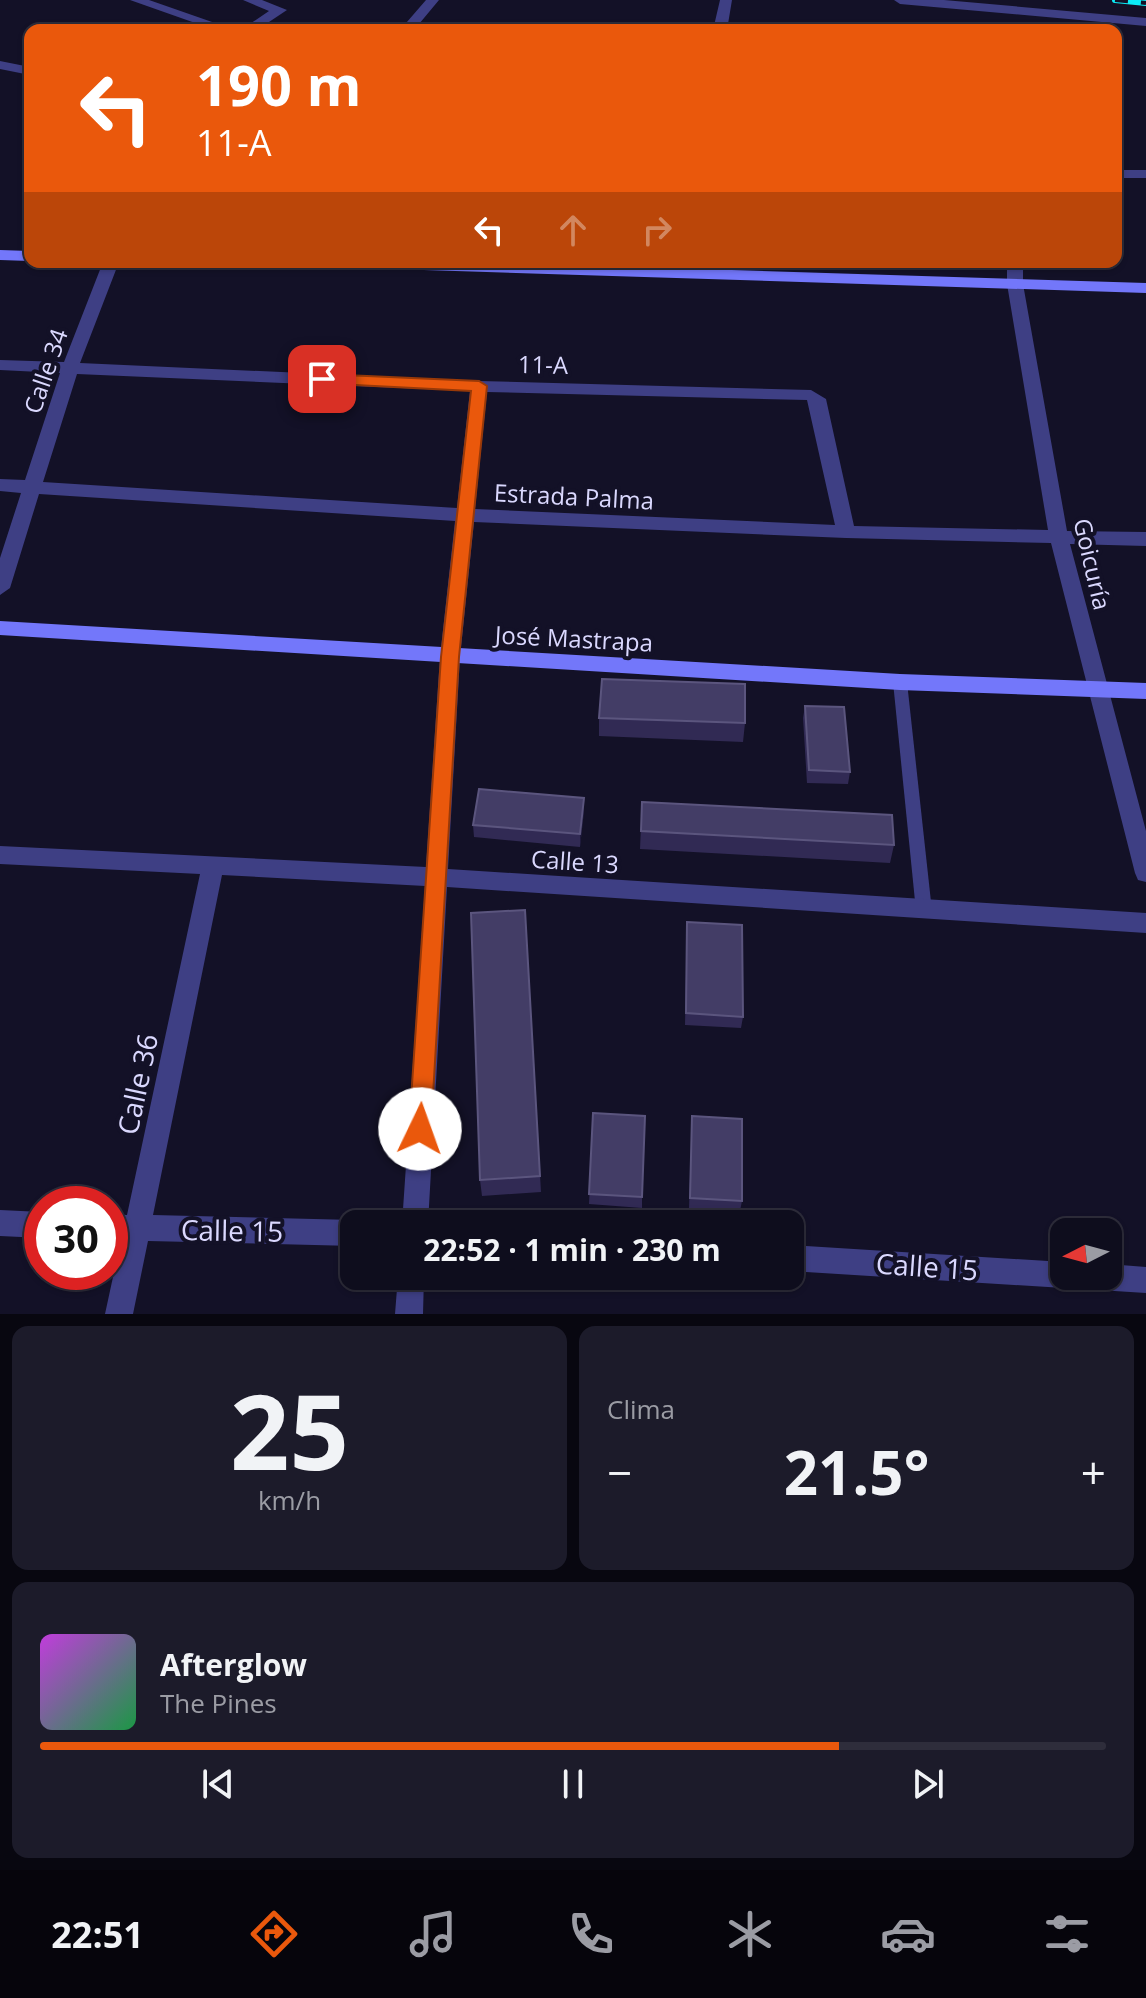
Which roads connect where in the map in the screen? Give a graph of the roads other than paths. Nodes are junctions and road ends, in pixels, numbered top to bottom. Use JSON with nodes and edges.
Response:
{"nodes":[{"id":1,"x":136,"y":0,"type":"edge"},
{"id":2,"x":249,"y":0,"type":"edge"},
{"id":3,"x":433,"y":0,"type":"edge"},
{"id":4,"x":726,"y":0,"type":"edge"},
{"id":5,"x":900,"y":0,"type":"edge"},
{"id":6,"x":1146,"y":22,"type":"edge"},
{"id":7,"x":210,"y":24,"type":"edge"},
{"id":8,"x":258,"y":24,"type":"edge"},
{"id":9,"x":412,"y":24,"type":"edge"},
{"id":10,"x":721,"y":24,"type":"edge"},
{"id":11,"x":0,"y":65,"type":"edge"},
{"id":12,"x":24,"y":70,"type":"edge"},
{"id":13,"x":1122,"y":174,"type":"edge"},
{"id":14,"x":1146,"y":174,"type":"edge"},
{"id":15,"x":0,"y":255,"type":"edge"},
{"id":16,"x":24,"y":256,"type":"edge"},
{"id":17,"x":109,"y":268,"type":"edge"},
{"id":18,"x":542,"y":268,"type":"edge"},
{"id":19,"x":1015,"y":268,"type":"edge"},
{"id":20,"x":1015,"y":284,"type":"junction"},
{"id":21,"x":1146,"y":288,"type":"edge"},
{"id":22,"x":0,"y":365,"type":"edge"},
{"id":23,"x":70,"y":368,"type":"junction"},
{"id":24,"x":479,"y":386,"type":"junction"},
{"id":25,"x":0,"y":485,"type":"edge"},
{"id":26,"x":33,"y":486,"type":"junction"},
{"id":27,"x":467,"y":515,"type":"junction"},
{"id":28,"x":846,"y":532,"type":"junction"},
{"id":29,"x":1059,"y":538,"type":"junction"},
{"id":30,"x":1146,"y":539,"type":"edge"},
{"id":31,"x":0,"y":588,"type":"edge"},
{"id":32,"x":0,"y":628,"type":"edge"},
{"id":33,"x":450,"y":657,"type":"junction"},
{"id":34,"x":900,"y":682,"type":"junction"},
{"id":35,"x":1097,"y":690,"type":"junction"},
{"id":36,"x":1146,"y":691,"type":"edge"},
{"id":37,"x":0,"y":855,"type":"edge"},
{"id":38,"x":213,"y":866,"type":"junction"},
{"id":39,"x":1146,"y":873,"type":"edge"},
{"id":40,"x":434,"y":877,"type":"junction"},
{"id":41,"x":924,"y":911,"type":"junction"},
{"id":42,"x":1146,"y":923,"type":"edge"},
{"id":43,"x":416,"y":1210,"type":"edge"},
{"id":44,"x":0,"y":1223,"type":"edge"},
{"id":45,"x":24,"y":1224,"type":"edge"},
{"id":46,"x":128,"y":1228,"type":"edge"},
{"id":47,"x":137,"y":1228,"type":"junction"},
{"id":48,"x":340,"y":1233,"type":"edge"},
{"id":49,"x":804,"y":1259,"type":"edge"},
{"id":50,"x":1050,"y":1274,"type":"edge"},
{"id":51,"x":1122,"y":1278,"type":"edge"},
{"id":52,"x":1146,"y":1280,"type":"edge"},
{"id":53,"x":410,"y":1290,"type":"edge"},
{"id":54,"x":119,"y":1314,"type":"edge"},
{"id":55,"x":409,"y":1314,"type":"edge"}],
"edges":[{"from":1,"to":7,"type":"street"},
{"from":2,"to":8,"type":"street"},
{"from":3,"to":9,"type":"street"},
{"from":4,"to":10,"type":"street"},
{"from":5,"to":6,"type":"street"},
{"from":11,"to":12,"type":"street"},
{"from":13,"to":14,"type":"street"},
{"from":15,"to":16,"type":"street"},
{"from":17,"to":23,"type":"street","name":"Calle 34"},
{"from":18,"to":20,"type":"street"},
{"from":19,"to":20,"type":"street","name":"Goicuría"},
{"from":20,"to":21,"type":"street"},
{"from":20,"to":29,"type":"street","name":"Goicuría"},
{"from":22,"to":23,"type":"street","name":"11-A"},
{"from":23,"to":24,"type":"street","name":"11-A"},
{"from":23,"to":26,"type":"street","name":"Calle 34"},
{"from":24,"to":27,"type":"street"},
{"from":24,"to":28,"type":"street","name":"11-A"},
{"from":25,"to":26,"type":"street","name":"Estrada Palma"},
{"from":26,"to":27,"type":"street","name":"Estrada Palma"},
{"from":26,"to":31,"type":"street","name":"Calle 34"},
{"from":27,"to":28,"type":"street","name":"Estrada Palma"},
{"from":27,"to":33,"type":"street"},
{"from":28,"to":29,"type":"street","name":"Estrada Palma"},
{"from":29,"to":30,"type":"street","name":"Estrada Palma"},
{"from":29,"to":35,"type":"street","name":"Goicuría"},
{"from":32,"to":33,"type":"street","name":"José Mastrapa"},
{"from":33,"to":34,"type":"street","name":"José Mastrapa"},
{"from":33,"to":40,"type":"street"},
{"from":34,"to":35,"type":"street","name":"José Mastrapa"},
{"from":34,"to":41,"type":"lane"},
{"from":35,"to":36,"type":"street","name":"José Mastrapa"},
{"from":35,"to":39,"type":"street","name":"Goicuría"},
{"from":37,"to":38,"type":"street","name":"Calle 13"},
{"from":38,"to":40,"type":"street","name":"Calle 13"},
{"from":38,"to":47,"type":"street","name":"Calle 36"},
{"from":40,"to":41,"type":"street","name":"Calle 13"},
{"from":40,"to":43,"type":"street"},
{"from":41,"to":42,"type":"street","name":"Calle 13"},
{"from":44,"to":45,"type":"street"},
{"from":46,"to":47,"type":"street","name":"Calle 15"},
{"from":47,"to":48,"type":"street","name":"Calle 15"},
{"from":47,"to":54,"type":"street","name":"Calle 36"},
{"from":49,"to":50,"type":"street","name":"Calle 15"},
{"from":51,"to":52,"type":"street"},
{"from":53,"to":55,"type":"street"}]}
